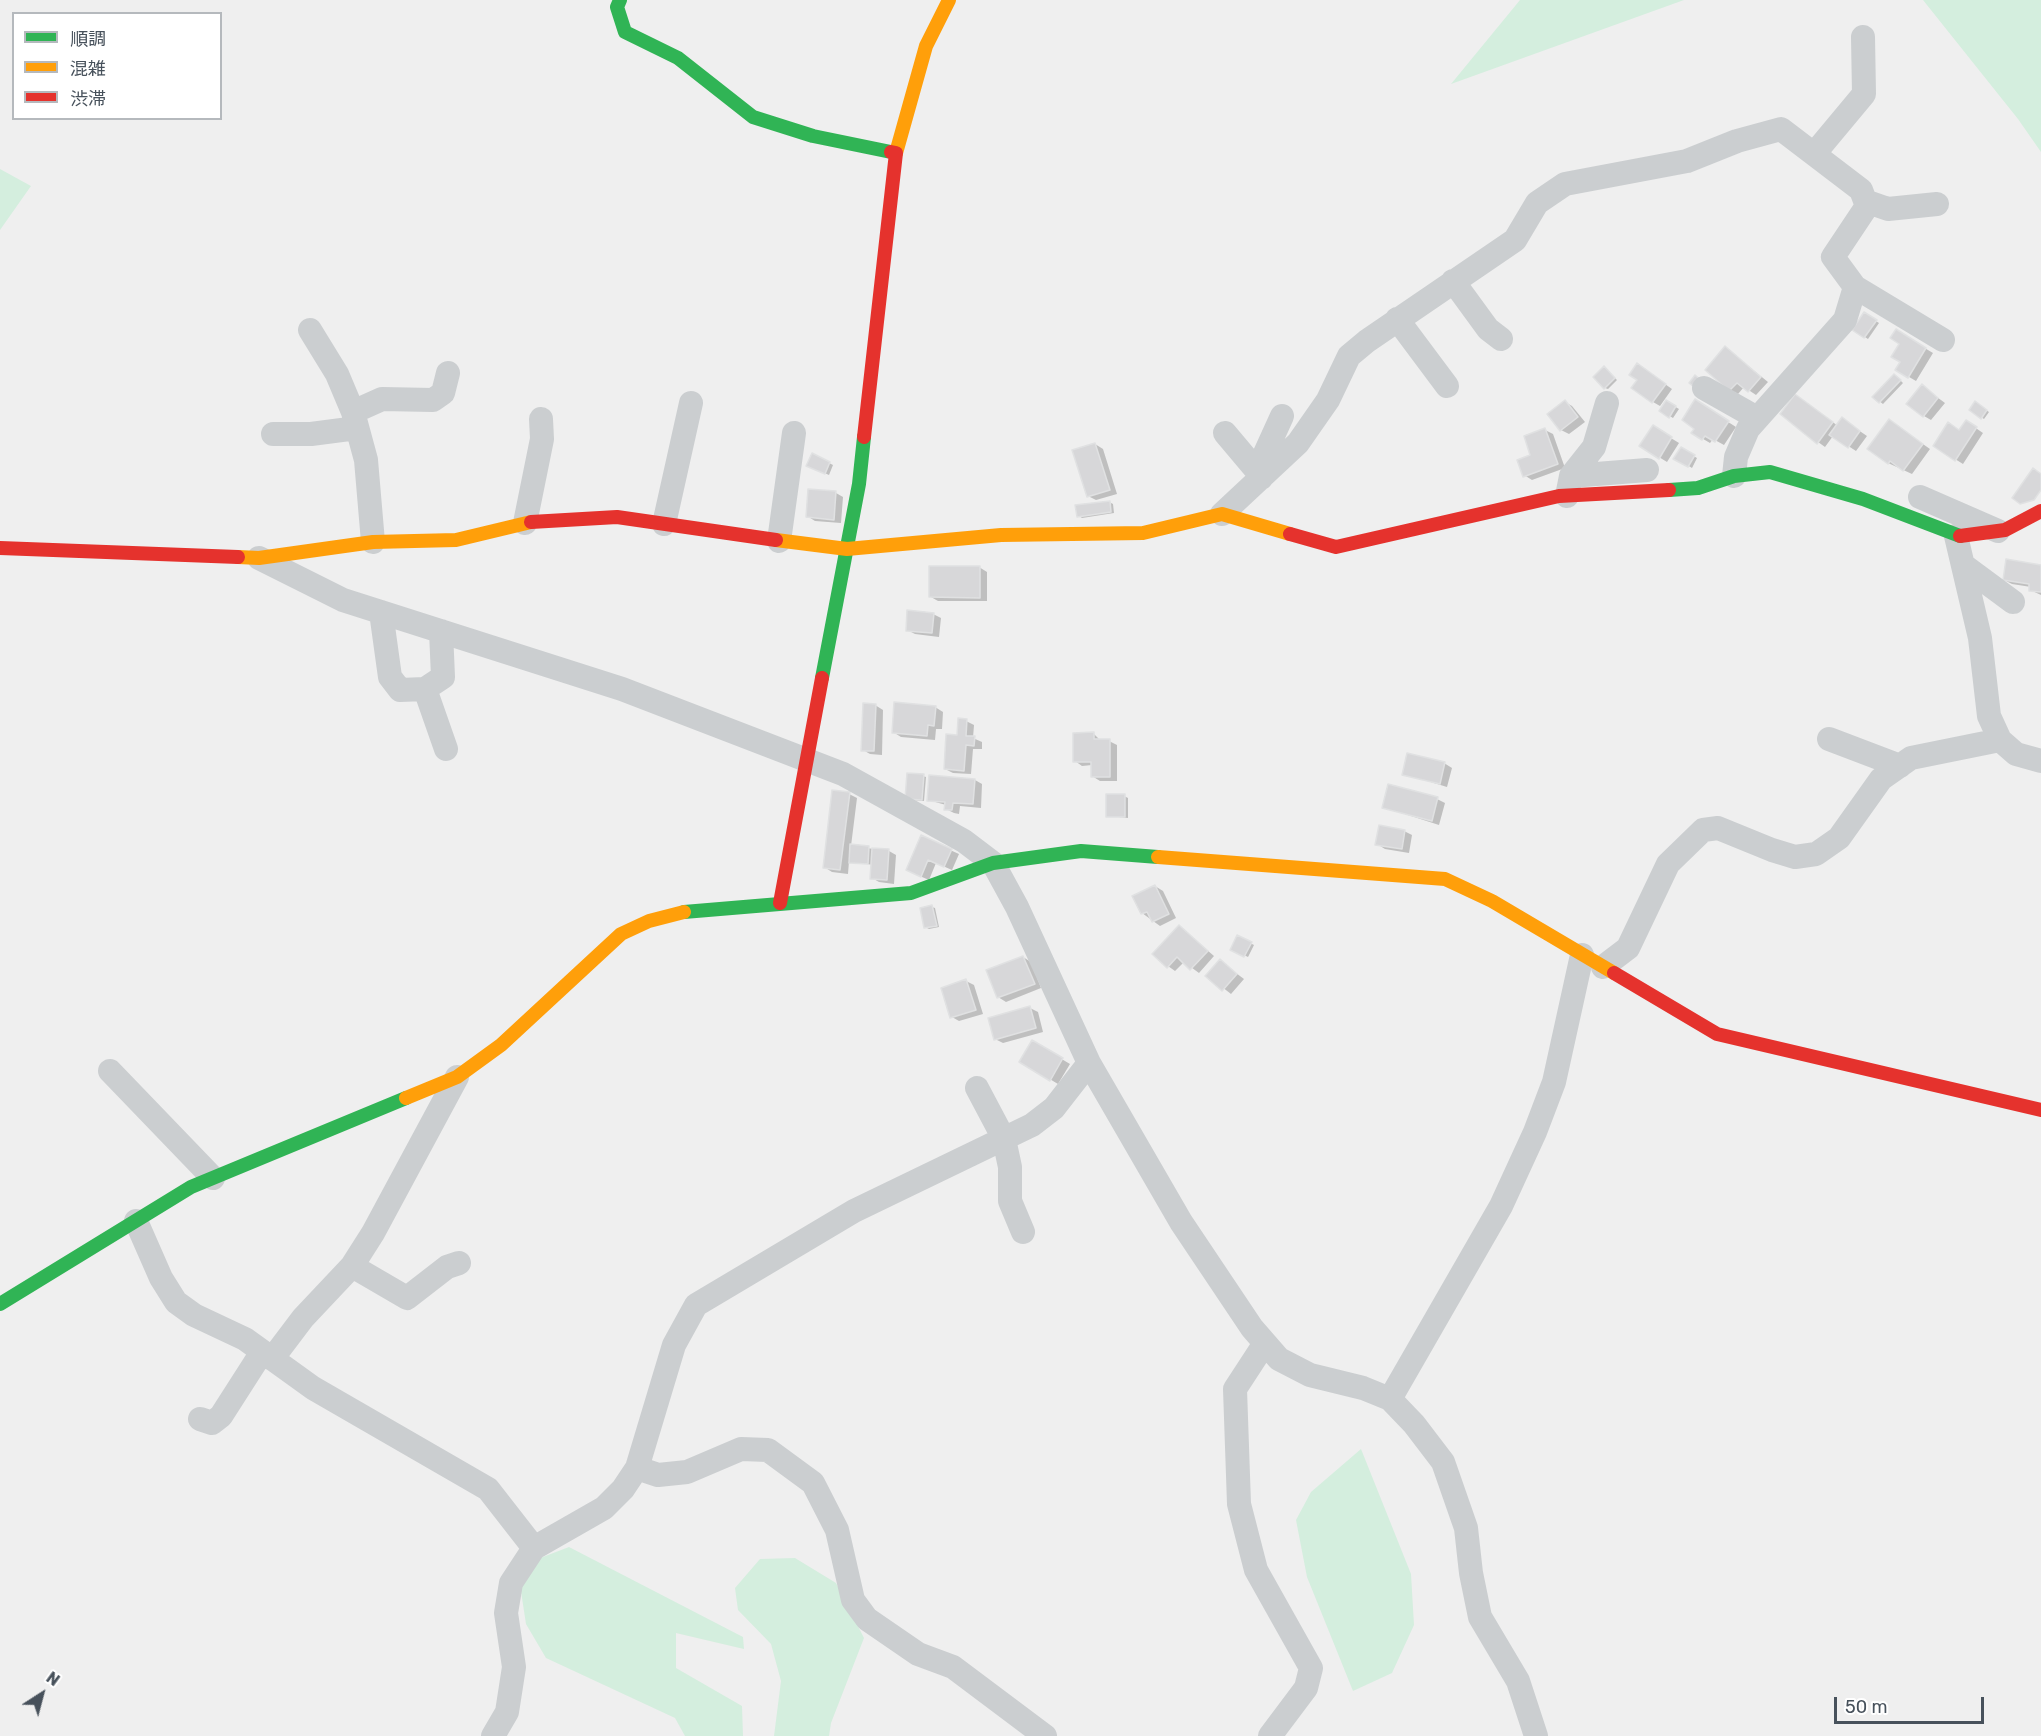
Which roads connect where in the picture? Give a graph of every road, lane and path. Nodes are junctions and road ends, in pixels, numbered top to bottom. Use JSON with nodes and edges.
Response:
{"nodes":[{"id":1,"x":620,"y":0,"type":"edge"},
{"id":2,"x":949,"y":0,"type":"edge"},
{"id":3,"x":1863,"y":37,"type":"dead end"},
{"id":4,"x":896,"y":153,"type":"junction"},
{"id":5,"x":1814,"y":154,"type":"junction"},
{"id":6,"x":1865,"y":201,"type":"junction"},
{"id":7,"x":1937,"y":204,"type":"dead end"},
{"id":8,"x":1453,"y":281,"type":"junction"},
{"id":9,"x":1855,"y":287,"type":"junction"},
{"id":10,"x":1397,"y":319,"type":"junction"},
{"id":11,"x":310,"y":330,"type":"dead end"},
{"id":12,"x":1502,"y":339,"type":"dead end"},
{"id":13,"x":1943,"y":340,"type":"dead end"},
{"id":14,"x":448,"y":373,"type":"dead end"},
{"id":15,"x":1447,"y":387,"type":"dead end"},
{"id":16,"x":1704,"y":388,"type":"dead end"},
{"id":17,"x":691,"y":403,"type":"dead end"},
{"id":18,"x":1607,"y":403,"type":"dead end"},
{"id":19,"x":1282,"y":416,"type":"dead end"},
{"id":20,"x":1757,"y":417,"type":"junction"},
{"id":21,"x":541,"y":419,"type":"dead end"},
{"id":22,"x":355,"y":420,"type":"junction"},
{"id":23,"x":794,"y":433,"type":"dead end"},
{"id":24,"x":1225,"y":433,"type":"dead end"},
{"id":25,"x":273,"y":434,"type":"dead end"},
{"id":26,"x":1647,"y":470,"type":"dead end"},
{"id":27,"x":1259,"y":474,"type":"junction"},
{"id":28,"x":1734,"y":476,"type":"junction"},
{"id":29,"x":1569,"y":486,"type":"junction"},
{"id":30,"x":1920,"y":497,"type":"dead end"},
{"id":31,"x":2041,"y":511,"type":"edge"},
{"id":32,"x":1222,"y":514,"type":"junction"},
{"id":33,"x":525,"y":523,"type":"junction"},
{"id":34,"x":664,"y":524,"type":"junction"},
{"id":35,"x":1998,"y":531,"type":"junction"},
{"id":36,"x":1956,"y":536,"type":"junction"},
{"id":37,"x":373,"y":542,"type":"junction"},
{"id":38,"x":779,"y":542,"type":"junction"},
{"id":39,"x":0,"y":548,"type":"edge"},
{"id":40,"x":847,"y":549,"type":"junction"},
{"id":41,"x":259,"y":558,"type":"junction"},
{"id":42,"x":1963,"y":565,"type":"junction"},
{"id":43,"x":2013,"y":602,"type":"dead end"},
{"id":44,"x":381,"y":612,"type":"junction"},
{"id":45,"x":441,"y":631,"type":"junction"},
{"id":46,"x":425,"y":689,"type":"junction"},
{"id":47,"x":1829,"y":740,"type":"dead end"},
{"id":48,"x":2000,"y":740,"type":"junction"},
{"id":49,"x":446,"y":748,"type":"dead end"},
{"id":50,"x":806,"y":759,"type":"junction"},
{"id":51,"x":2041,"y":761,"type":"edge"},
{"id":52,"x":1900,"y":766,"type":"junction"},
{"id":53,"x":993,"y":863,"type":"junction"},
{"id":54,"x":780,"y":903,"type":"junction"},
{"id":55,"x":1582,"y":955,"type":"junction"},
{"id":56,"x":1603,"y":967,"type":"junction"},
{"id":57,"x":1089,"y":1063,"type":"junction"},
{"id":58,"x":110,"y":1071,"type":"dead end"},
{"id":59,"x":457,"y":1077,"type":"junction"},
{"id":60,"x":977,"y":1088,"type":"dead end"},
{"id":61,"x":2041,"y":1110,"type":"edge"},
{"id":62,"x":1004,"y":1139,"type":"junction"},
{"id":63,"x":213,"y":1178,"type":"junction"},
{"id":64,"x":136,"y":1221,"type":"junction"},
{"id":65,"x":1023,"y":1232,"type":"dead end"},
{"id":66,"x":459,"y":1263,"type":"dead end"},
{"id":67,"x":352,"y":1266,"type":"junction"},
{"id":68,"x":0,"y":1304,"type":"edge"},
{"id":69,"x":1265,"y":1343,"type":"junction"},
{"id":70,"x":267,"y":1355,"type":"junction"},
{"id":71,"x":1390,"y":1399,"type":"junction"},
{"id":72,"x":200,"y":1419,"type":"dead end"},
{"id":73,"x":637,"y":1468,"type":"junction"},
{"id":74,"x":534,"y":1548,"type":"junction"},
{"id":75,"x":493,"y":1736,"type":"edge"},
{"id":76,"x":1045,"y":1736,"type":"edge"},
{"id":77,"x":1270,"y":1736,"type":"edge"},
{"id":78,"x":1536,"y":1736,"type":"edge"}],
"edges":[{"from":1,"to":4,"type":"street"},
{"from":2,"to":4,"type":"street"},
{"from":3,"to":5,"type":"street"},
{"from":4,"to":40,"type":"street"},
{"from":5,"to":6,"type":"street"},
{"from":5,"to":8,"type":"street"},
{"from":6,"to":7,"type":"street"},
{"from":6,"to":9,"type":"street"},
{"from":8,"to":10,"type":"street"},
{"from":8,"to":12,"type":"street"},
{"from":9,"to":13,"type":"street"},
{"from":9,"to":20,"type":"street"},
{"from":10,"to":15,"type":"street"},
{"from":10,"to":27,"type":"street"},
{"from":11,"to":22,"type":"street"},
{"from":14,"to":22,"type":"street"},
{"from":16,"to":20,"type":"street"},
{"from":17,"to":34,"type":"street"},
{"from":18,"to":29,"type":"street"},
{"from":19,"to":27,"type":"street"},
{"from":20,"to":28,"type":"street"},
{"from":21,"to":33,"type":"street"},
{"from":22,"to":25,"type":"street"},
{"from":22,"to":37,"type":"street"},
{"from":23,"to":38,"type":"street"},
{"from":24,"to":27,"type":"street"},
{"from":26,"to":29,"type":"street"},
{"from":27,"to":32,"type":"street"},
{"from":28,"to":29,"type":"street"},
{"from":28,"to":36,"type":"street"},
{"from":29,"to":32,"type":"street"},
{"from":30,"to":35,"type":"street"},
{"from":31,"to":35,"type":"street"},
{"from":32,"to":40,"type":"street"},
{"from":33,"to":34,"type":"street"},
{"from":33,"to":37,"type":"street"},
{"from":34,"to":38,"type":"street"},
{"from":35,"to":36,"type":"street"},
{"from":36,"to":42,"type":"street"},
{"from":37,"to":41,"type":"street"},
{"from":38,"to":40,"type":"street"},
{"from":39,"to":41,"type":"street"},
{"from":40,"to":50,"type":"street"},
{"from":41,"to":44,"type":"street"},
{"from":42,"to":43,"type":"street"},
{"from":42,"to":48,"type":"street"},
{"from":44,"to":45,"type":"street"},
{"from":44,"to":46,"type":"street"},
{"from":45,"to":46,"type":"street"},
{"from":45,"to":50,"type":"street"},
{"from":46,"to":49,"type":"street"},
{"from":47,"to":52,"type":"street"},
{"from":48,"to":51,"type":"street"},
{"from":48,"to":52,"type":"street"},
{"from":50,"to":53,"type":"street"},
{"from":50,"to":54,"type":"street"},
{"from":52,"to":56,"type":"street"},
{"from":53,"to":54,"type":"street"},
{"from":53,"to":55,"type":"street"},
{"from":53,"to":57,"type":"street"},
{"from":54,"to":59,"type":"street"},
{"from":55,"to":56,"type":"street"},
{"from":55,"to":71,"type":"street"},
{"from":56,"to":61,"type":"street"},
{"from":57,"to":62,"type":"street"},
{"from":57,"to":69,"type":"street"},
{"from":58,"to":63,"type":"street"},
{"from":59,"to":63,"type":"street"},
{"from":59,"to":67,"type":"street"},
{"from":60,"to":62,"type":"street"},
{"from":62,"to":65,"type":"street"},
{"from":62,"to":73,"type":"street"},
{"from":63,"to":64,"type":"street"},
{"from":64,"to":68,"type":"street"},
{"from":64,"to":70,"type":"street"},
{"from":66,"to":67,"type":"street"},
{"from":67,"to":70,"type":"street"},
{"from":69,"to":71,"type":"street"},
{"from":69,"to":77,"type":"street"},
{"from":70,"to":72,"type":"street"},
{"from":70,"to":74,"type":"street"},
{"from":71,"to":78,"type":"street"},
{"from":73,"to":74,"type":"street"},
{"from":73,"to":76,"type":"street"},
{"from":74,"to":75,"type":"street"}]}
